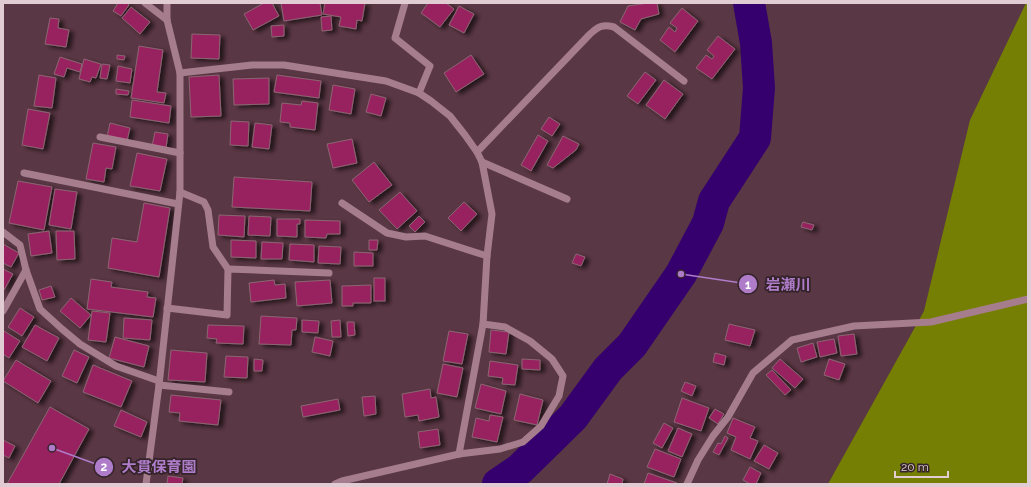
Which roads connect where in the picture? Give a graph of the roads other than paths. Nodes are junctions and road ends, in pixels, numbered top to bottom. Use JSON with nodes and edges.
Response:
{"nodes":[{"id":1,"x":145,"y":3,"type":"edge"},
{"id":2,"x":166,"y":3,"type":"edge"},
{"id":3,"x":405,"y":3,"type":"edge"},
{"id":4,"x":167,"y":20,"type":"junction"},
{"id":5,"x":180,"y":73,"type":"junction"},
{"id":6,"x":684,"y":81,"type":"dead end"},
{"id":7,"x":419,"y":93,"type":"junction"},
{"id":8,"x":100,"y":137,"type":"dead end"},
{"id":9,"x":477,"y":152,"type":"junction"},
{"id":10,"x":180,"y":153,"type":"junction"},
{"id":11,"x":482,"y":162,"type":"junction"},
{"id":12,"x":24,"y":173,"type":"dead end"},
{"id":13,"x":180,"y":192,"type":"junction"},
{"id":14,"x":567,"y":199,"type":"dead end"},
{"id":15,"x":342,"y":203,"type":"dead end"},
{"id":16,"x":178,"y":204,"type":"junction"},
{"id":17,"x":3,"y":232,"type":"edge"},
{"id":18,"x":487,"y":256,"type":"junction"},
{"id":19,"x":228,"y":269,"type":"junction"},
{"id":20,"x":26,"y":270,"type":"junction"},
{"id":21,"x":329,"y":273,"type":"dead end"},
{"id":22,"x":1028,"y":299,"type":"edge"},
{"id":23,"x":167,"y":308,"type":"junction"},
{"id":24,"x":3,"y":311,"type":"edge"},
{"id":25,"x":483,"y":324,"type":"junction"},
{"id":26,"x":159,"y":383,"type":"junction"},
{"id":27,"x":229,"y":392,"type":"dead end"},
{"id":28,"x":459,"y":454,"type":"junction"},
{"id":29,"x":146,"y":484,"type":"edge"},
{"id":30,"x":335,"y":484,"type":"edge"},
{"id":31,"x":687,"y":484,"type":"edge"}],
"edges":[{"from":1,"to":4,"type":"street"},
{"from":2,"to":4,"type":"street"},
{"from":3,"to":7,"type":"street"},
{"from":4,"to":5,"type":"street"},
{"from":5,"to":7,"type":"street"},
{"from":5,"to":10,"type":"street"},
{"from":6,"to":9,"type":"street"},
{"from":7,"to":9,"type":"street"},
{"from":8,"to":10,"type":"street"},
{"from":9,"to":11,"type":"street"},
{"from":10,"to":13,"type":"street"},
{"from":11,"to":14,"type":"street"},
{"from":11,"to":18,"type":"street"},
{"from":12,"to":16,"type":"street"},
{"from":13,"to":16,"type":"street"},
{"from":13,"to":19,"type":"street"},
{"from":15,"to":18,"type":"street"},
{"from":16,"to":23,"type":"street"},
{"from":17,"to":20,"type":"street"},
{"from":18,"to":25,"type":"street"},
{"from":19,"to":21,"type":"street"},
{"from":19,"to":23,"type":"street"},
{"from":20,"to":24,"type":"street"},
{"from":20,"to":26,"type":"street"},
{"from":22,"to":31,"type":"street"},
{"from":23,"to":26,"type":"street"},
{"from":25,"to":28,"type":"street"},
{"from":25,"to":28,"type":"street"},
{"from":26,"to":27,"type":"street"},
{"from":26,"to":29,"type":"street"},
{"from":28,"to":30,"type":"street"}]}
